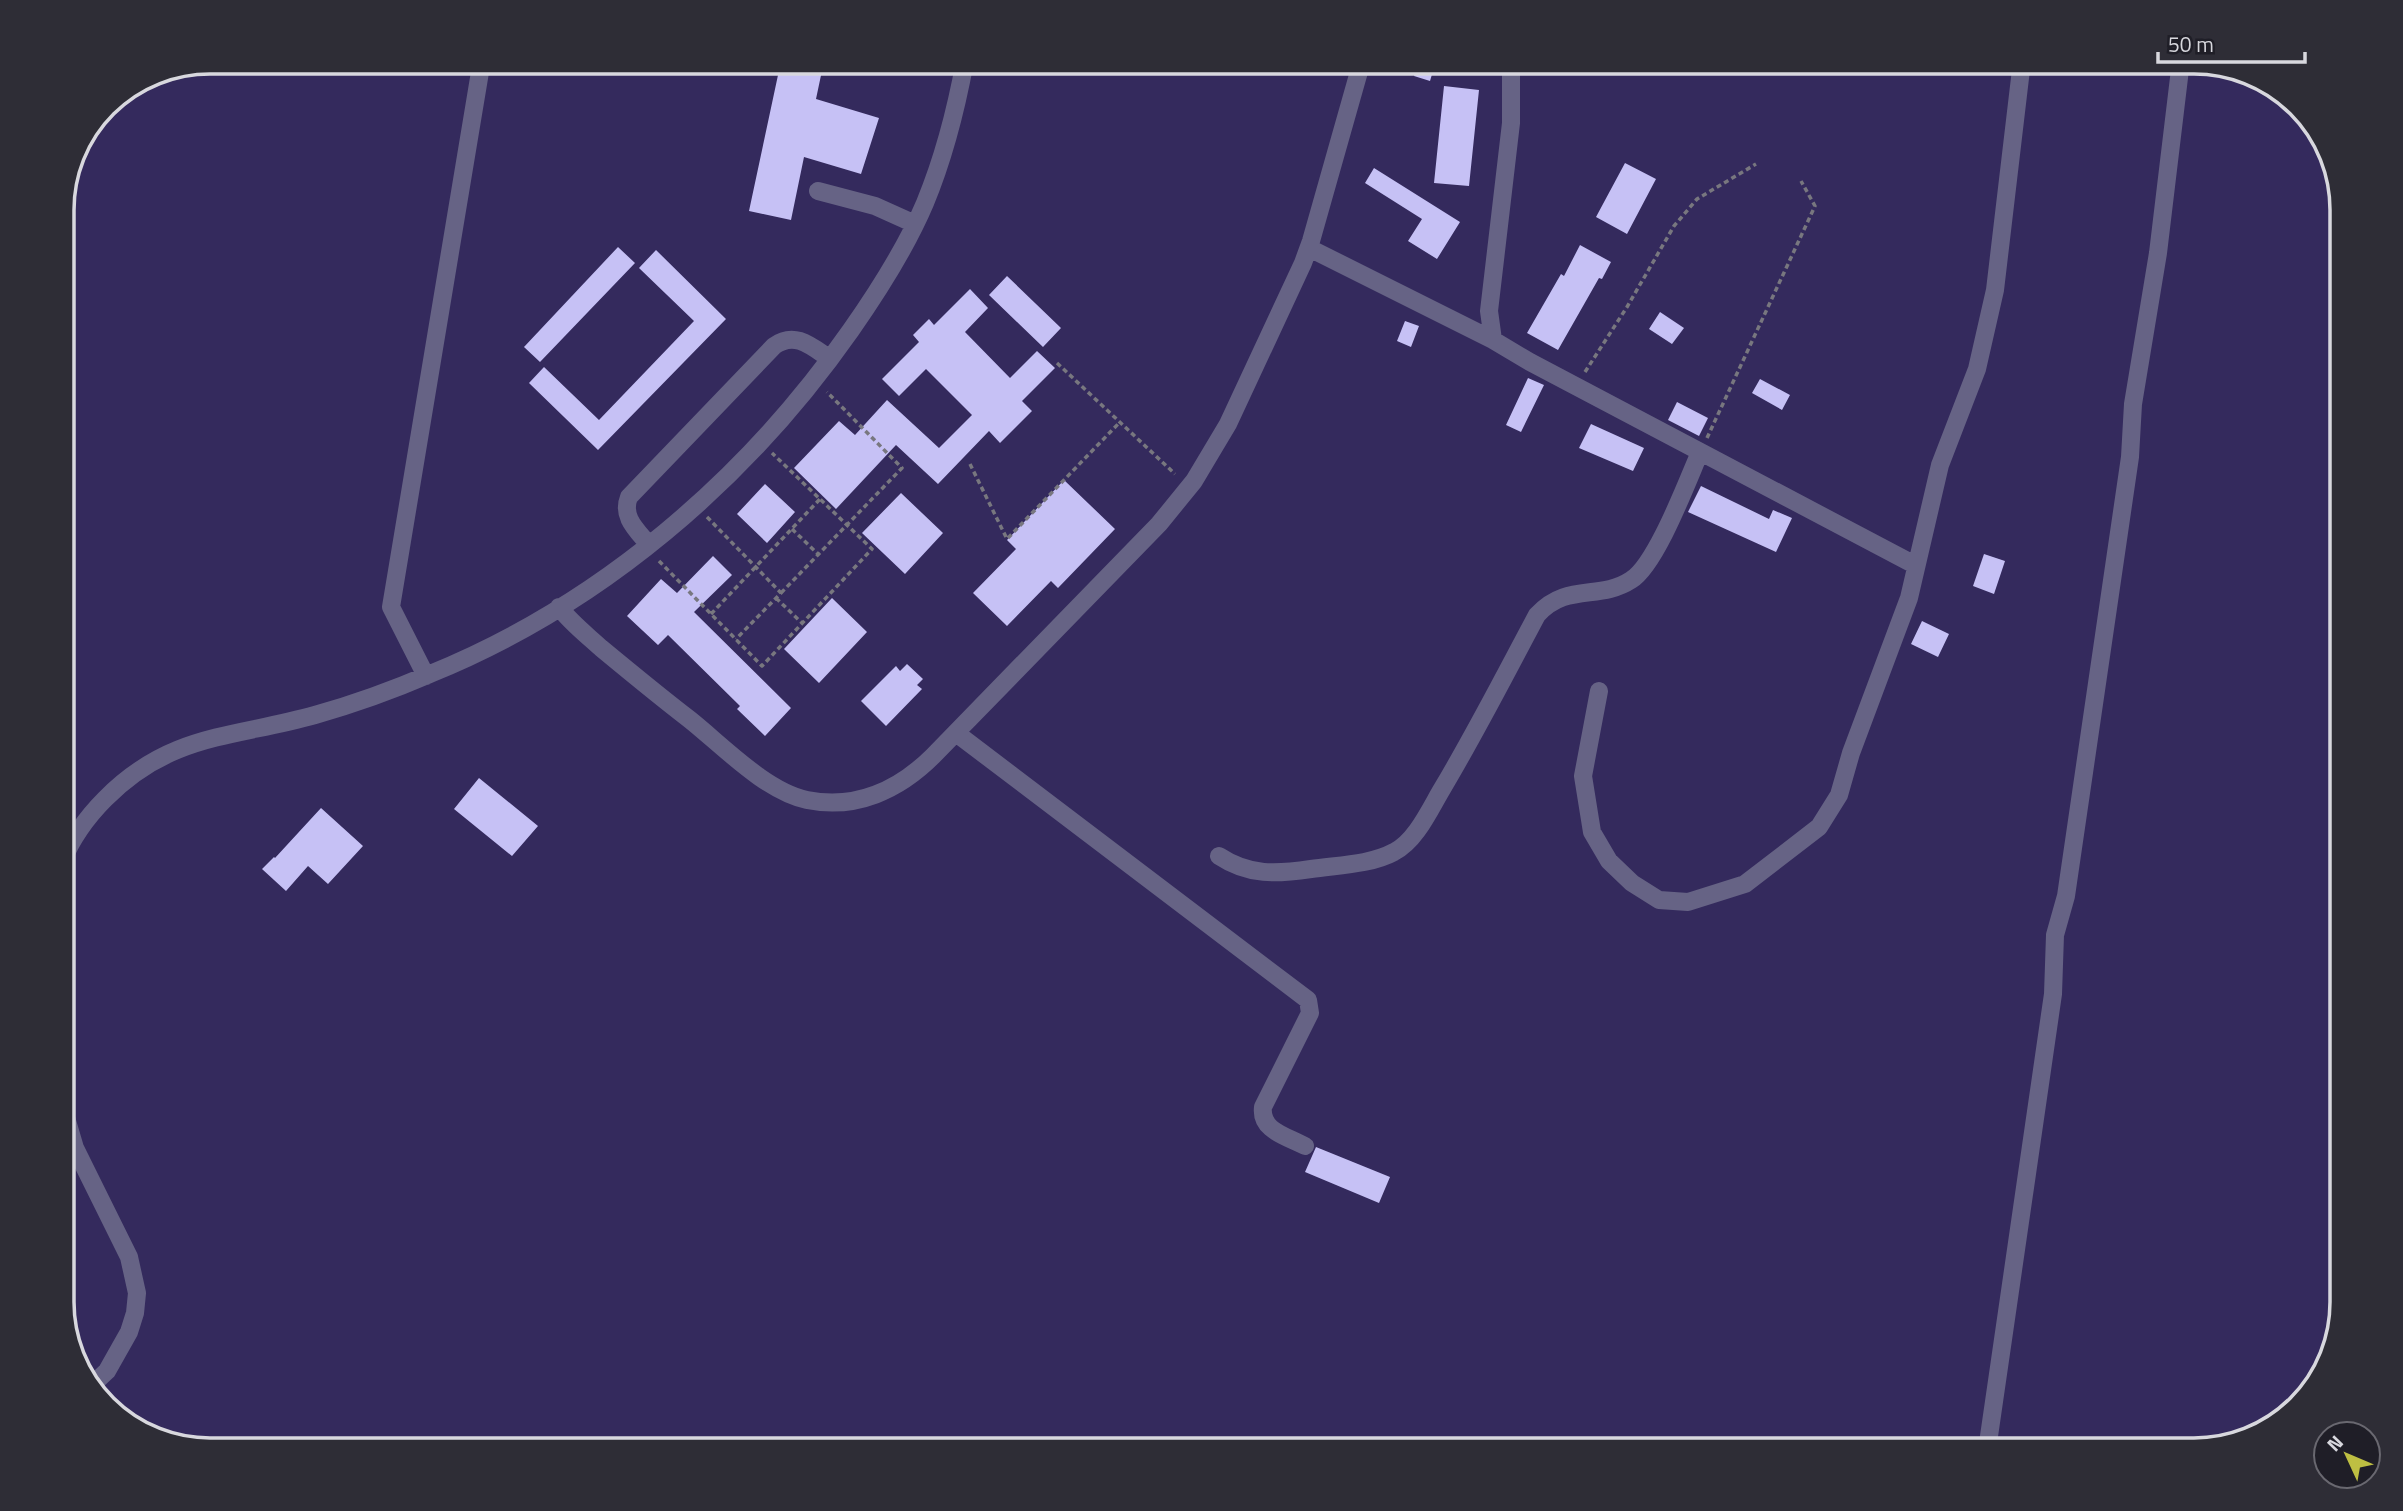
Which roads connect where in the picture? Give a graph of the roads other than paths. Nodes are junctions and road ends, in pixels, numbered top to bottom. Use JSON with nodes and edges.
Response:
{"nodes":[{"id":1,"x":479,"y":74,"type":"edge"},
{"id":2,"x":963,"y":74,"type":"edge"},
{"id":3,"x":1358,"y":74,"type":"edge"},
{"id":4,"x":1511,"y":74,"type":"edge"},
{"id":5,"x":2021,"y":74,"type":"edge"},
{"id":6,"x":2179,"y":74,"type":"edge"},
{"id":7,"x":818,"y":191,"type":"dead end"},
{"id":8,"x":915,"y":224,"type":"junction"},
{"id":9,"x":1309,"y":248,"type":"junction"},
{"id":10,"x":1493,"y":340,"type":"junction"},
{"id":11,"x":830,"y":359,"type":"junction"},
{"id":12,"x":1700,"y":452,"type":"junction"},
{"id":13,"x":647,"y":546,"type":"junction"},
{"id":14,"x":1915,"y":565,"type":"junction"},
{"id":15,"x":559,"y":607,"type":"junction"},
{"id":16,"x":426,"y":676,"type":"junction"},
{"id":17,"x":1599,"y":691,"type":"dead end"},
{"id":18,"x":956,"y":733,"type":"junction"},
{"id":19,"x":74,"y":839,"type":"edge"},
{"id":20,"x":1219,"y":856,"type":"dead end"},
{"id":21,"x":74,"y":1141,"type":"edge"},
{"id":22,"x":1305,"y":1146,"type":"dead end"},
{"id":23,"x":99,"y":1379,"type":"edge"},
{"id":24,"x":1989,"y":1438,"type":"edge"}],
"edges":[{"from":1,"to":16,"type":"street"},
{"from":2,"to":8,"type":"street"},
{"from":3,"to":9,"type":"street"},
{"from":4,"to":10,"type":"street"},
{"from":5,"to":14,"type":"street"},
{"from":6,"to":24,"type":"street"},
{"from":7,"to":8,"type":"street"},
{"from":8,"to":11,"type":"street"},
{"from":9,"to":10,"type":"street"},
{"from":9,"to":18,"type":"street"},
{"from":10,"to":12,"type":"street"},
{"from":11,"to":13,"type":"street"},
{"from":11,"to":13,"type":"street"},
{"from":12,"to":14,"type":"street"},
{"from":12,"to":20,"type":"street"},
{"from":13,"to":15,"type":"street"},
{"from":14,"to":17,"type":"street"},
{"from":15,"to":16,"type":"street"},
{"from":15,"to":18,"type":"street"},
{"from":16,"to":19,"type":"street"},
{"from":18,"to":22,"type":"street"},
{"from":21,"to":23,"type":"street"}]}
